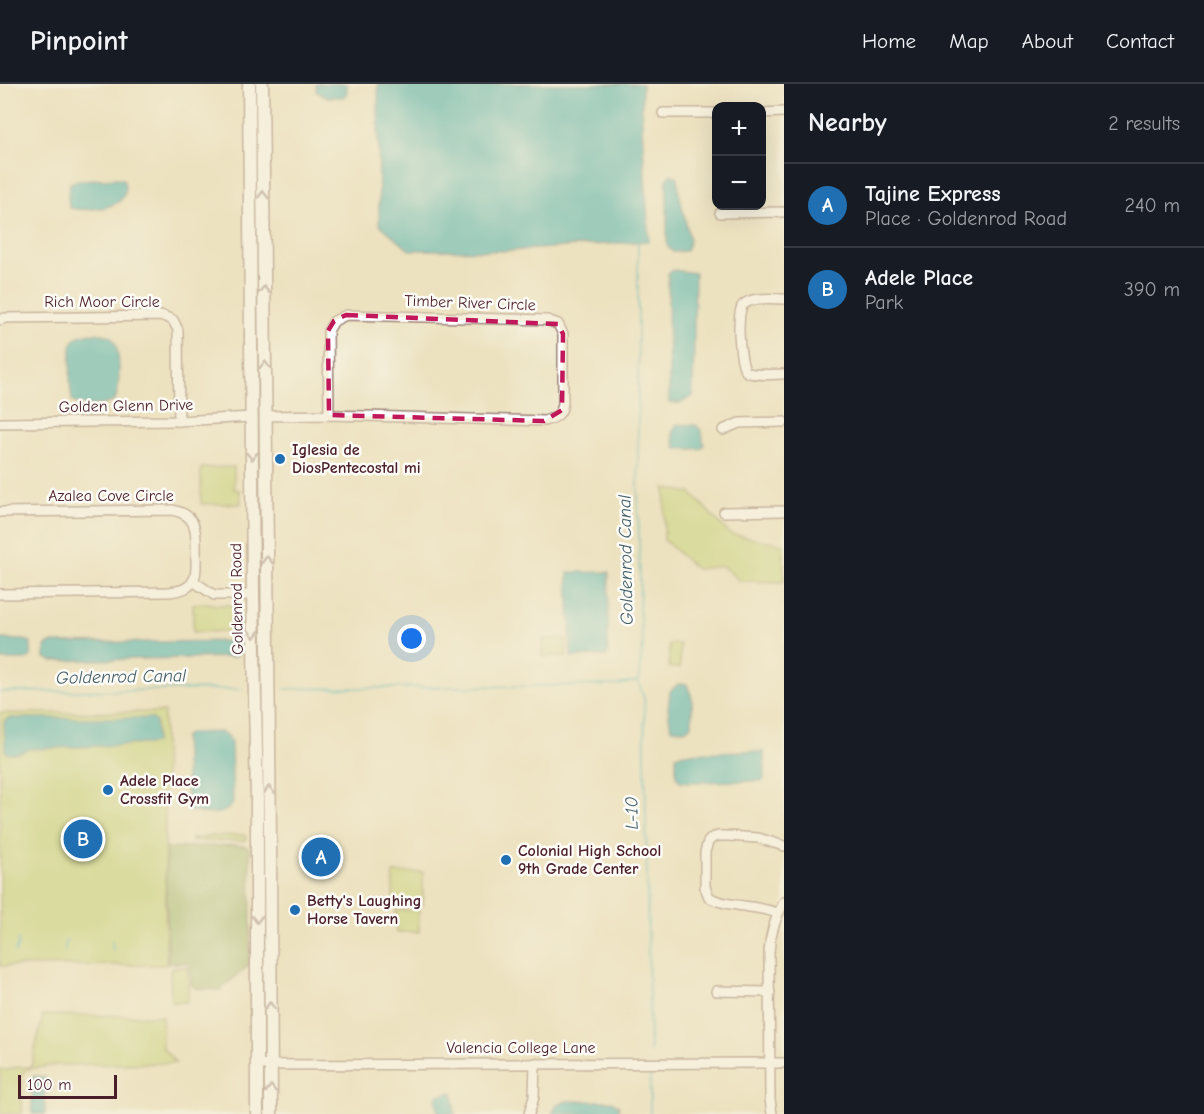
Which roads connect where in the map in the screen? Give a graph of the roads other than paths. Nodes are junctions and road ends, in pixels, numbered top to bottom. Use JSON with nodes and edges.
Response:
{"nodes":[{"id":1,"x":249,"y":84,"type":"edge"},
{"id":2,"x":262,"y":84,"type":"edge"},
{"id":3,"x":766,"y":112,"type":"edge"},
{"id":4,"x":784,"y":112,"type":"edge"},
{"id":5,"x":663,"y":113,"type":"dead end"},
{"id":6,"x":712,"y":113,"type":"edge"},
{"id":7,"x":784,"y":212,"type":"edge"},
{"id":8,"x":720,"y":213,"type":"dead end"},
{"id":9,"x":784,"y":299,"type":"edge"},
{"id":10,"x":0,"y":320,"type":"edge"},
{"id":11,"x":784,"y":374,"type":"edge"},
{"id":12,"x":329,"y":415,"type":"junction"},
{"id":13,"x":265,"y":416,"type":"junction"},
{"id":14,"x":252,"y":417,"type":"junction"},
{"id":15,"x":178,"y":421,"type":"junction"},
{"id":16,"x":784,"y":422,"type":"edge"},
{"id":17,"x":0,"y":423,"type":"edge"},
{"id":18,"x":723,"y":429,"type":"dead end"},
{"id":19,"x":784,"y":511,"type":"edge"},
{"id":20,"x":0,"y":512,"type":"edge"},
{"id":21,"x":724,"y":512,"type":"dead end"},
{"id":22,"x":253,"y":576,"type":"junction"},
{"id":23,"x":193,"y":581,"type":"junction"},
{"id":24,"x":268,"y":593,"type":"junction"},
{"id":25,"x":0,"y":594,"type":"edge"},
{"id":26,"x":253,"y":595,"type":"junction"},
{"id":27,"x":267,"y":618,"type":"junction"},
{"id":28,"x":256,"y":820,"type":"junction"},
{"id":29,"x":270,"y":835,"type":"junction"},
{"id":30,"x":784,"y":846,"type":"edge"},
{"id":31,"x":784,"y":902,"type":"edge"},
{"id":32,"x":777,"y":913,"type":"junction"},
{"id":33,"x":716,"y":992,"type":"dead end"},
{"id":34,"x":770,"y":992,"type":"junction"},
{"id":35,"x":535,"y":1063,"type":"junction"},
{"id":36,"x":770,"y":1063,"type":"junction"},
{"id":37,"x":784,"y":1063,"type":"edge"},
{"id":38,"x":257,"y":1065,"type":"junction"},
{"id":39,"x":271,"y":1065,"type":"junction"},
{"id":40,"x":257,"y":1114,"type":"edge"},
{"id":41,"x":271,"y":1114,"type":"edge"},
{"id":42,"x":529,"y":1114,"type":"edge"},
{"id":43,"x":772,"y":1114,"type":"edge"}],
"edges":[{"from":1,"to":14,"type":"main road","name":"Goldenrod Road"},
{"from":13,"to":2,"type":"main road","name":"Goldenrod Road","one_way":true},
{"from":3,"to":4,"type":"street"},
{"from":5,"to":6,"type":"street"},
{"from":7,"to":8,"type":"street"},
{"from":9,"to":11,"type":"street"},
{"from":10,"to":15,"type":"street","name":"Rich Moor Circle"},
{"from":12,"to":12,"type":"street","name":"Timber River Circle"},
{"from":12,"to":13,"type":"street","name":"Timber River Circle"},
{"from":24,"to":13,"type":"main road","name":"Goldenrod Road","one_way":true},
{"from":14,"to":15,"type":"street","name":"Golden Glenn Drive"},
{"from":14,"to":22,"type":"main road","name":"Goldenrod Road","one_way":true},
{"from":15,"to":17,"type":"street","name":"Golden Glenn Drive"},
{"from":16,"to":18,"type":"street"},
{"from":19,"to":21,"type":"street"},
{"from":20,"to":23,"type":"street","name":"Azalea Cove Circle"},
{"from":22,"to":24,"type":"main road"},
{"from":22,"to":26,"type":"main road","name":"Goldenrod Road"},
{"from":23,"to":25,"type":"street"},
{"from":23,"to":26,"type":"street"},
{"from":24,"to":27,"type":"main road","name":"Goldenrod Road"},
{"from":26,"to":27,"type":"main road"},
{"from":26,"to":28,"type":"main road","name":"Goldenrod Road","one_way":true},
{"from":29,"to":27,"type":"main road","name":"Goldenrod Road","one_way":true},
{"from":28,"to":29,"type":"main road"},
{"from":28,"to":38,"type":"main road","name":"Goldenrod Road","one_way":true},
{"from":39,"to":29,"type":"main road","name":"Goldenrod Road","one_way":true},
{"from":30,"to":32,"type":"street"},
{"from":31,"to":32,"type":"street"},
{"from":32,"to":34,"type":"street"},
{"from":33,"to":34,"type":"street"},
{"from":34,"to":36,"type":"street"},
{"from":35,"to":36,"type":"street","name":"Valencia College Lane"},
{"from":35,"to":39,"type":"street","name":"Valencia College Lane"},
{"from":35,"to":42,"type":"street"},
{"from":36,"to":37,"type":"street","name":"Valencia College Lane"},
{"from":36,"to":43,"type":"street"},
{"from":38,"to":39,"type":"street","name":"Valencia College Lane"},
{"from":38,"to":40,"type":"main road","name":"Goldenrod Road"},
{"from":41,"to":39,"type":"main road","name":"Goldenrod Road","one_way":true}]}
